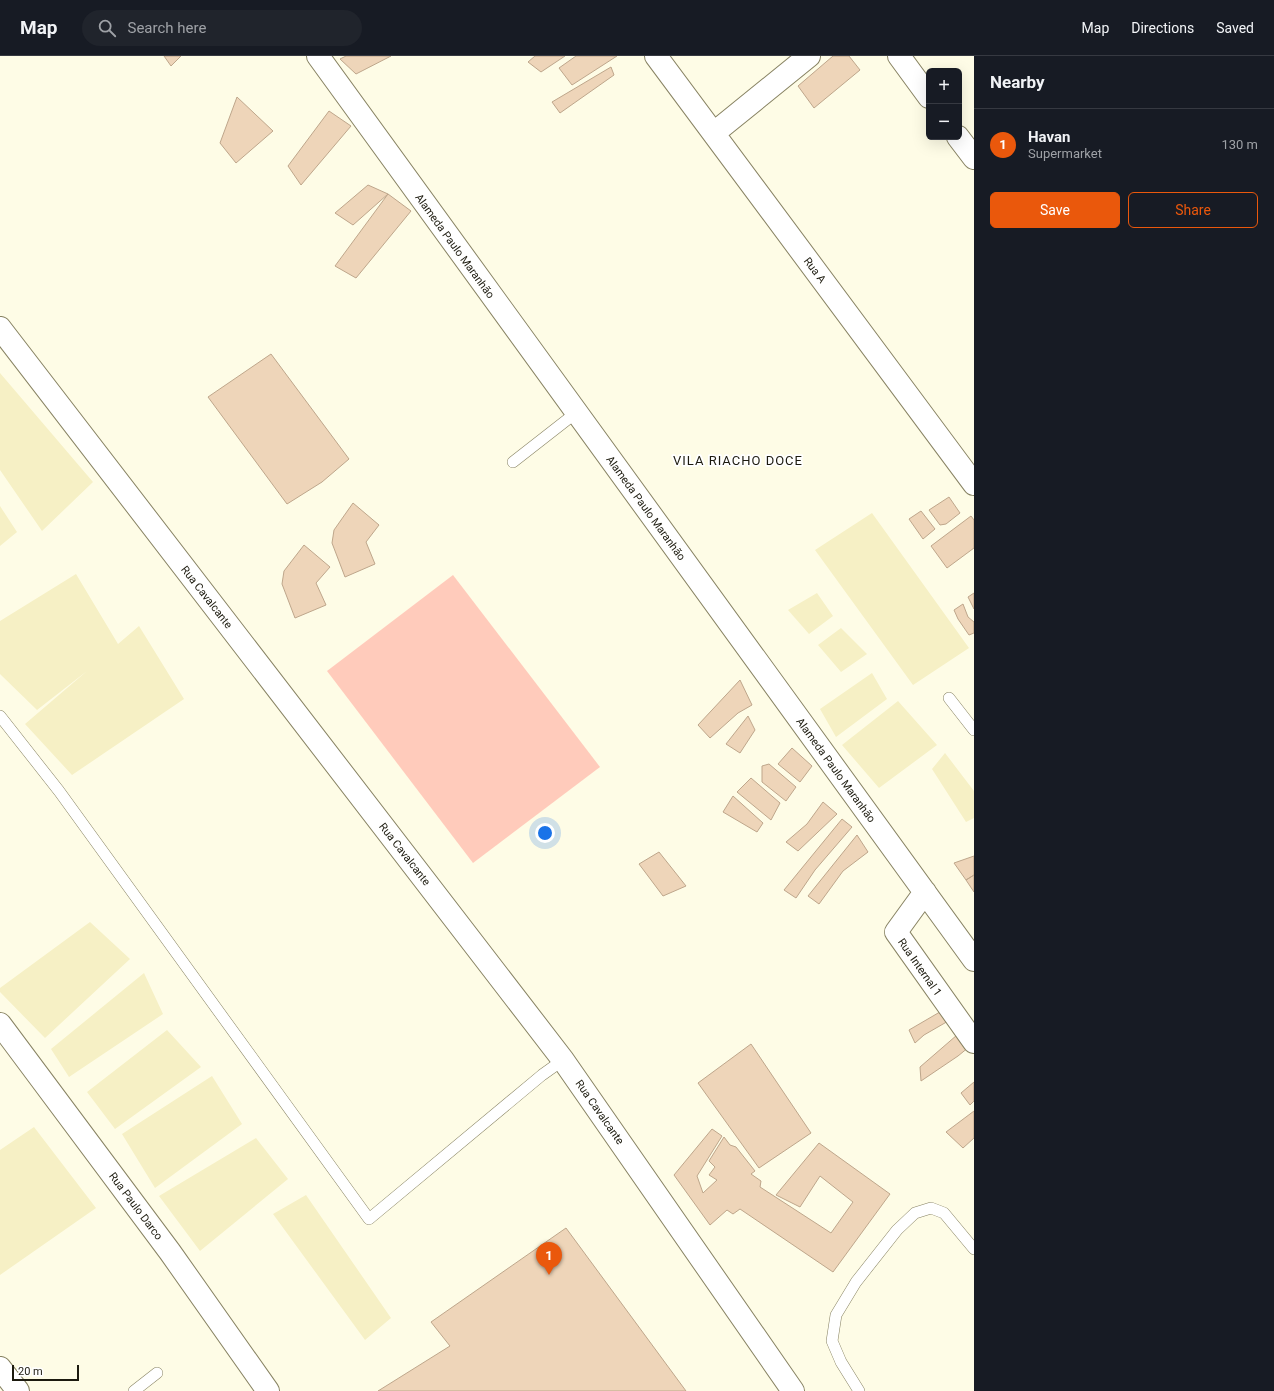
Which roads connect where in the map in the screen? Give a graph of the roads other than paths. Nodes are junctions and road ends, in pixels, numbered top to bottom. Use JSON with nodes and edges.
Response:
{"nodes":[{"id":1,"x":318,"y":56,"type":"edge"},
{"id":2,"x":656,"y":56,"type":"edge"},
{"id":3,"x":809,"y":56,"type":"edge"},
{"id":4,"x":899,"y":56,"type":"edge"},
{"id":5,"x":926,"y":93,"type":"edge"},
{"id":6,"x":714,"y":133,"type":"junction"},
{"id":7,"x":960,"y":140,"type":"edge"},
{"id":8,"x":974,"y":158,"type":"edge"},
{"id":9,"x":0,"y":328,"type":"edge"},
{"id":10,"x":576,"y":412,"type":"junction"},
{"id":11,"x":513,"y":462,"type":"dead end"},
{"id":12,"x":974,"y":484,"type":"edge"},
{"id":13,"x":949,"y":698,"type":"dead end"},
{"id":14,"x":0,"y":716,"type":"edge"},
{"id":15,"x":974,"y":730,"type":"edge"},
{"id":16,"x":925,"y":892,"type":"junction"},
{"id":17,"x":974,"y":960,"type":"edge"},
{"id":18,"x":0,"y":1024,"type":"edge"},
{"id":19,"x":974,"y":1042,"type":"edge"},
{"id":20,"x":563,"y":1060,"type":"junction"},
{"id":21,"x":974,"y":1249,"type":"edge"},
{"id":22,"x":0,"y":1368,"type":"edge"},
{"id":23,"x":157,"y":1373,"type":"dead end"},
{"id":24,"x":18,"y":1391,"type":"edge"},
{"id":25,"x":134,"y":1391,"type":"edge"},
{"id":26,"x":268,"y":1391,"type":"edge"},
{"id":27,"x":793,"y":1391,"type":"edge"},
{"id":28,"x":858,"y":1391,"type":"edge"}],
"edges":[{"from":1,"to":10,"type":"street","name":"Alameda Paulo Maranhão"},
{"from":2,"to":6,"type":"street","name":"Rua A"},
{"from":3,"to":6,"type":"street"},
{"from":4,"to":5,"type":"street"},
{"from":6,"to":12,"type":"street","name":"Rua A"},
{"from":7,"to":8,"type":"street"},
{"from":9,"to":20,"type":"street","name":"Rua Cavalcante"},
{"from":10,"to":11,"type":"lane"},
{"from":10,"to":16,"type":"street","name":"Alameda Paulo Maranhão"},
{"from":13,"to":15,"type":"lane"},
{"from":14,"to":20,"type":"lane"},
{"from":16,"to":17,"type":"street","name":"Alameda Paulo Maranhão"},
{"from":16,"to":19,"type":"street","name":"Rua Internal 1"},
{"from":18,"to":26,"type":"street","name":"Rua Paulo Darco"},
{"from":20,"to":27,"type":"street","name":"Rua Cavalcante"},
{"from":21,"to":28,"type":"lane"},
{"from":22,"to":24,"type":"street"},
{"from":23,"to":25,"type":"lane"}]}
